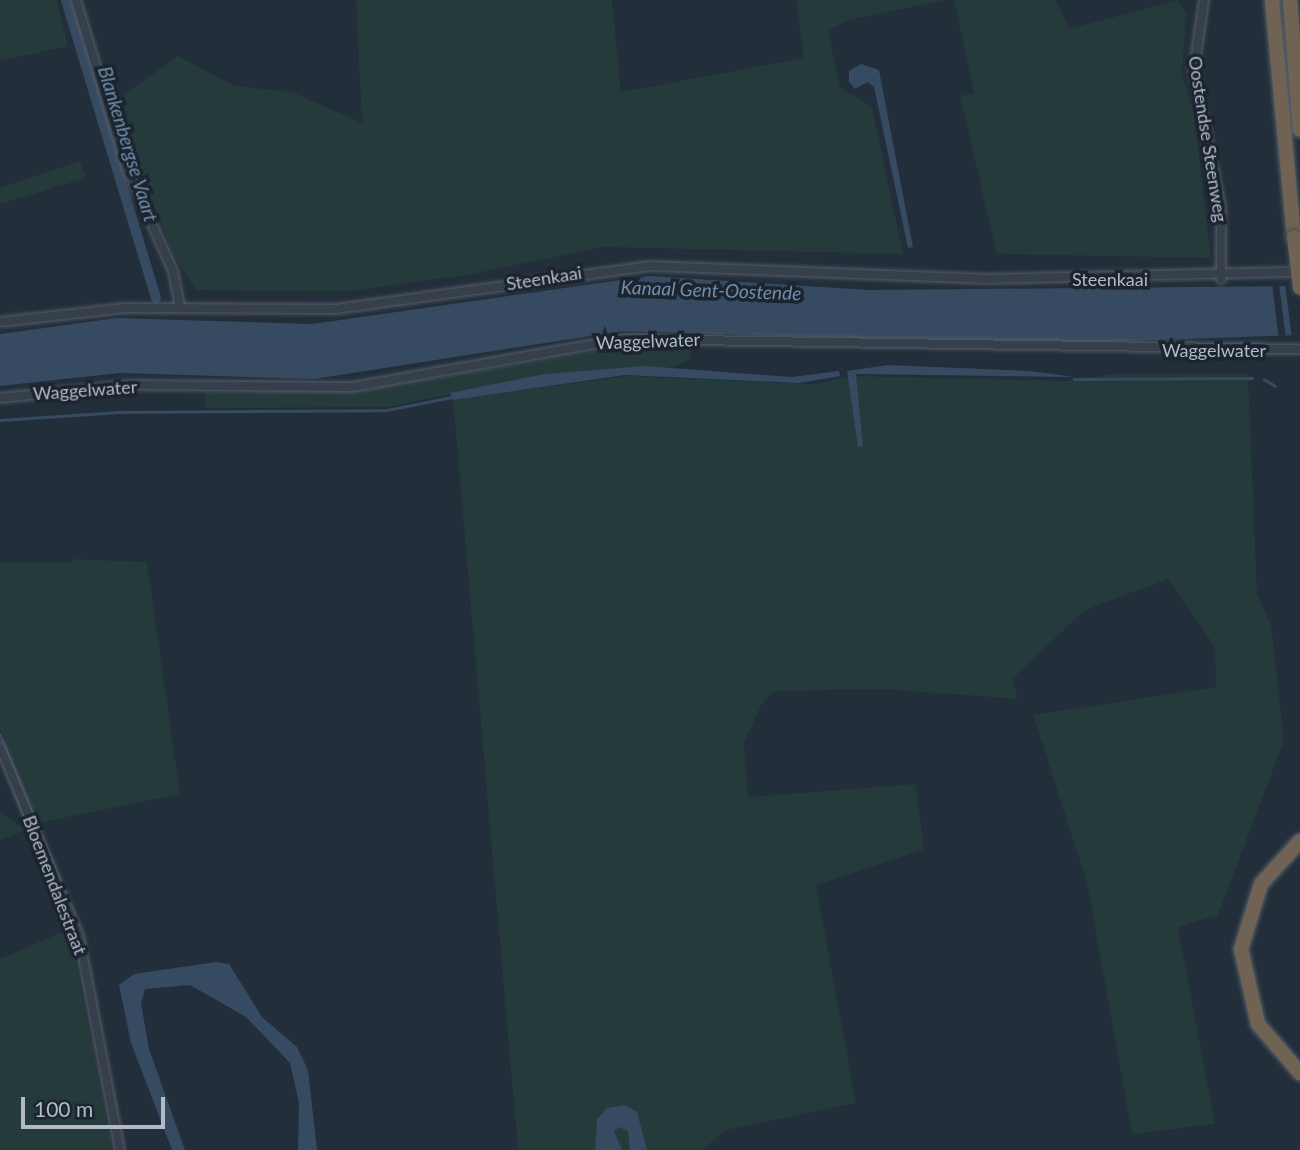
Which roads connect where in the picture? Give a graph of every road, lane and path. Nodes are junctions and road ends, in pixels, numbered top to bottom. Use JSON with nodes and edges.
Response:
{"nodes":[{"id":1,"x":76,"y":0,"type":"edge"},
{"id":2,"x":1204,"y":0,"type":"edge"},
{"id":3,"x":1272,"y":0,"type":"edge"},
{"id":4,"x":1290,"y":0,"type":"edge"},
{"id":5,"x":1300,"y":130,"type":"edge"},
{"id":6,"x":1300,"y":272,"type":"edge"},
{"id":7,"x":1221,"y":278,"type":"junction"},
{"id":8,"x":1300,"y":288,"type":"edge"},
{"id":9,"x":180,"y":308,"type":"junction"},
{"id":10,"x":0,"y":323,"type":"edge"},
{"id":11,"x":1300,"y":349,"type":"edge"},
{"id":12,"x":0,"y":398,"type":"edge"},
{"id":13,"x":0,"y":747,"type":"edge"},
{"id":14,"x":1300,"y":841,"type":"edge"},
{"id":15,"x":1300,"y":1073,"type":"edge"},
{"id":16,"x":120,"y":1150,"type":"edge"}],
"edges":[{"from":1,"to":9,"type":"street"},
{"from":2,"to":7,"type":"street","name":"Oostendse Steenweg"},
{"from":3,"to":8,"type":"highway","bridge":true},
{"from":4,"to":5,"type":"highway"},
{"from":6,"to":7,"type":"street","name":"Steenkaai"},
{"from":7,"to":9,"type":"street","name":"Steenkaai"},
{"from":9,"to":10,"type":"street","name":"Steenkaai"},
{"from":11,"to":12,"type":"street","name":"Waggelwater"},
{"from":13,"to":16,"type":"street","name":"Bloemendalestraat"},
{"from":14,"to":15,"type":"highway"}]}
